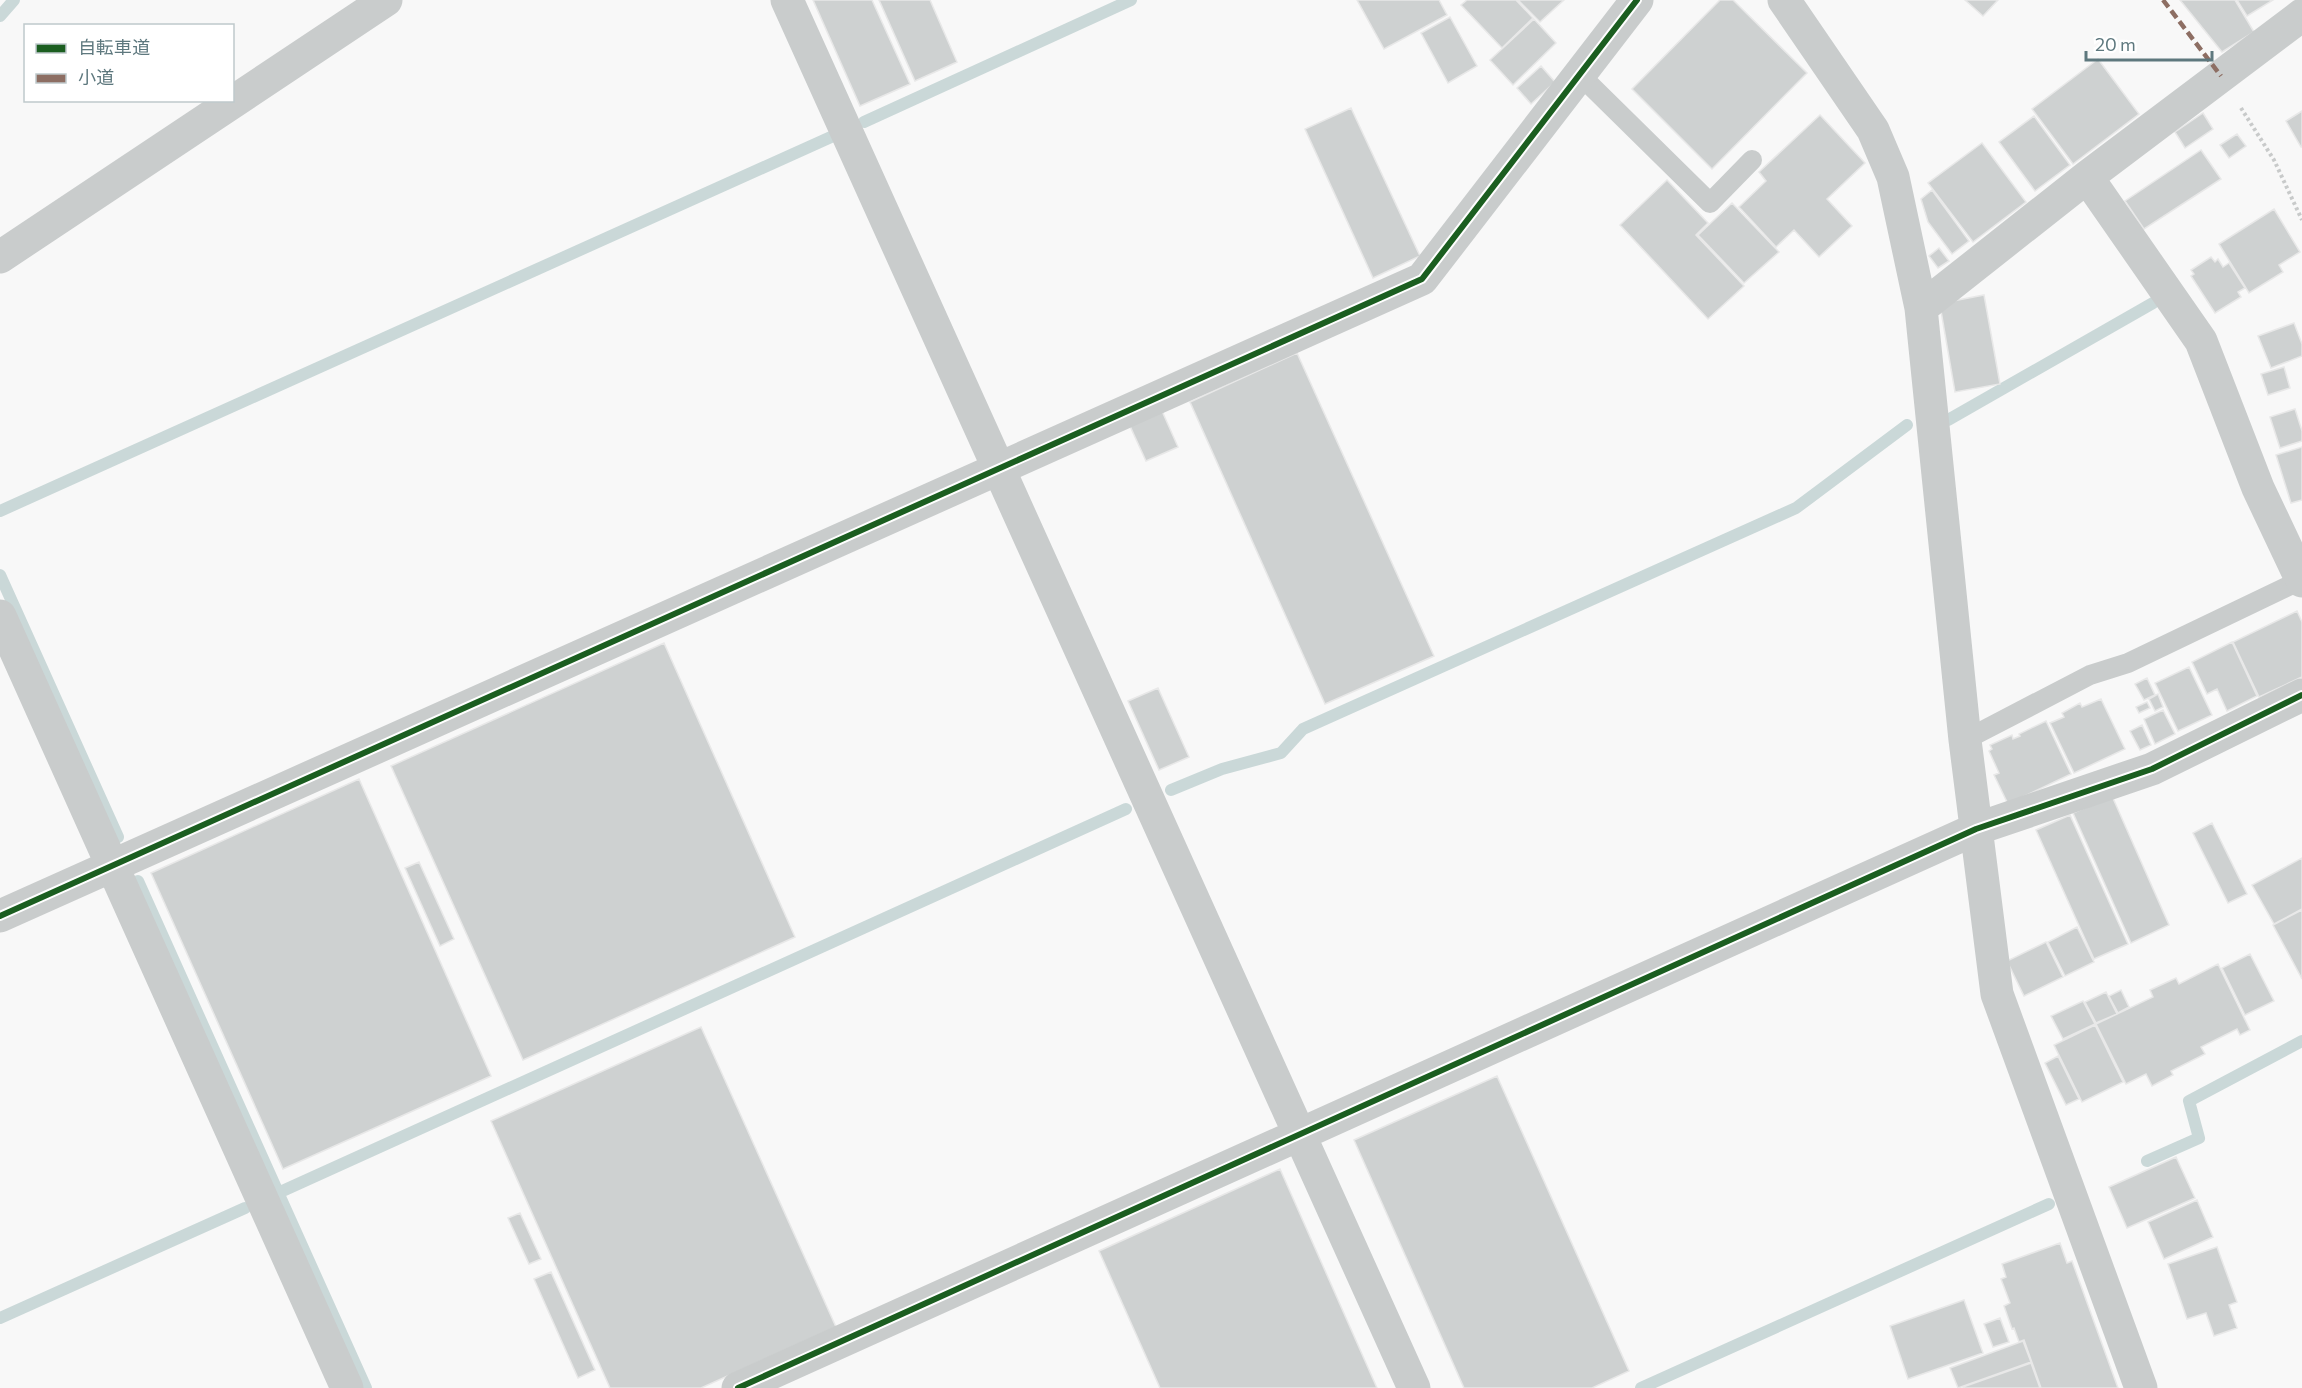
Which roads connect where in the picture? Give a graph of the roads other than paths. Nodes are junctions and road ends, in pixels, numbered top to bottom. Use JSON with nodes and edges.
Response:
{"nodes":[{"id":1,"x":386,"y":0,"type":"edge"},
{"id":2,"x":787,"y":0,"type":"edge"},
{"id":3,"x":1637,"y":0,"type":"edge"},
{"id":4,"x":1784,"y":0,"type":"edge"},
{"id":5,"x":2302,"y":15,"type":"edge"},
{"id":6,"x":1580,"y":75,"type":"junction"},
{"id":7,"x":234,"y":101,"type":"edge"},
{"id":8,"x":233,"y":102,"type":"edge"},
{"id":9,"x":1752,"y":160,"type":"dead end"},
{"id":10,"x":2087,"y":177,"type":"junction"},
{"id":11,"x":0,"y":257,"type":"edge"},
{"id":12,"x":1921,"y":308,"type":"junction"},
{"id":13,"x":998,"y":469,"type":"junction"},
{"id":14,"x":2293,"y":540,"type":"edge"},
{"id":15,"x":2302,"y":580,"type":"edge"},
{"id":16,"x":0,"y":616,"type":"edge"},
{"id":17,"x":2302,"y":695,"type":"edge"},
{"id":18,"x":1965,"y":740,"type":"junction"},
{"id":19,"x":1976,"y":829,"type":"junction"},
{"id":20,"x":112,"y":866,"type":"junction"},
{"id":21,"x":0,"y":916,"type":"edge"},
{"id":22,"x":1300,"y":1134,"type":"junction"},
{"id":23,"x":347,"y":1388,"type":"edge"},
{"id":24,"x":738,"y":1388,"type":"edge"},
{"id":25,"x":1413,"y":1388,"type":"edge"},
{"id":26,"x":2141,"y":1388,"type":"edge"}],
"edges":[{"from":1,"to":7,"type":"street"},
{"from":2,"to":13,"type":"street"},
{"from":3,"to":6,"type":"street"},
{"from":4,"to":12,"type":"street"},
{"from":5,"to":10,"type":"street"},
{"from":6,"to":9,"type":"lane"},
{"from":6,"to":13,"type":"street"},
{"from":8,"to":11,"type":"street"},
{"from":10,"to":12,"type":"street"},
{"from":10,"to":14,"type":"street"},
{"from":12,"to":18,"type":"street"},
{"from":13,"to":20,"type":"street"},
{"from":13,"to":22,"type":"street"},
{"from":14,"to":15,"type":"street"},
{"from":15,"to":18,"type":"lane"},
{"from":16,"to":20,"type":"street"},
{"from":17,"to":19,"type":"street"},
{"from":18,"to":19,"type":"street"},
{"from":19,"to":22,"type":"street"},
{"from":19,"to":26,"type":"street"},
{"from":20,"to":21,"type":"street"},
{"from":20,"to":23,"type":"street"},
{"from":22,"to":24,"type":"street"},
{"from":22,"to":25,"type":"street"}]}
